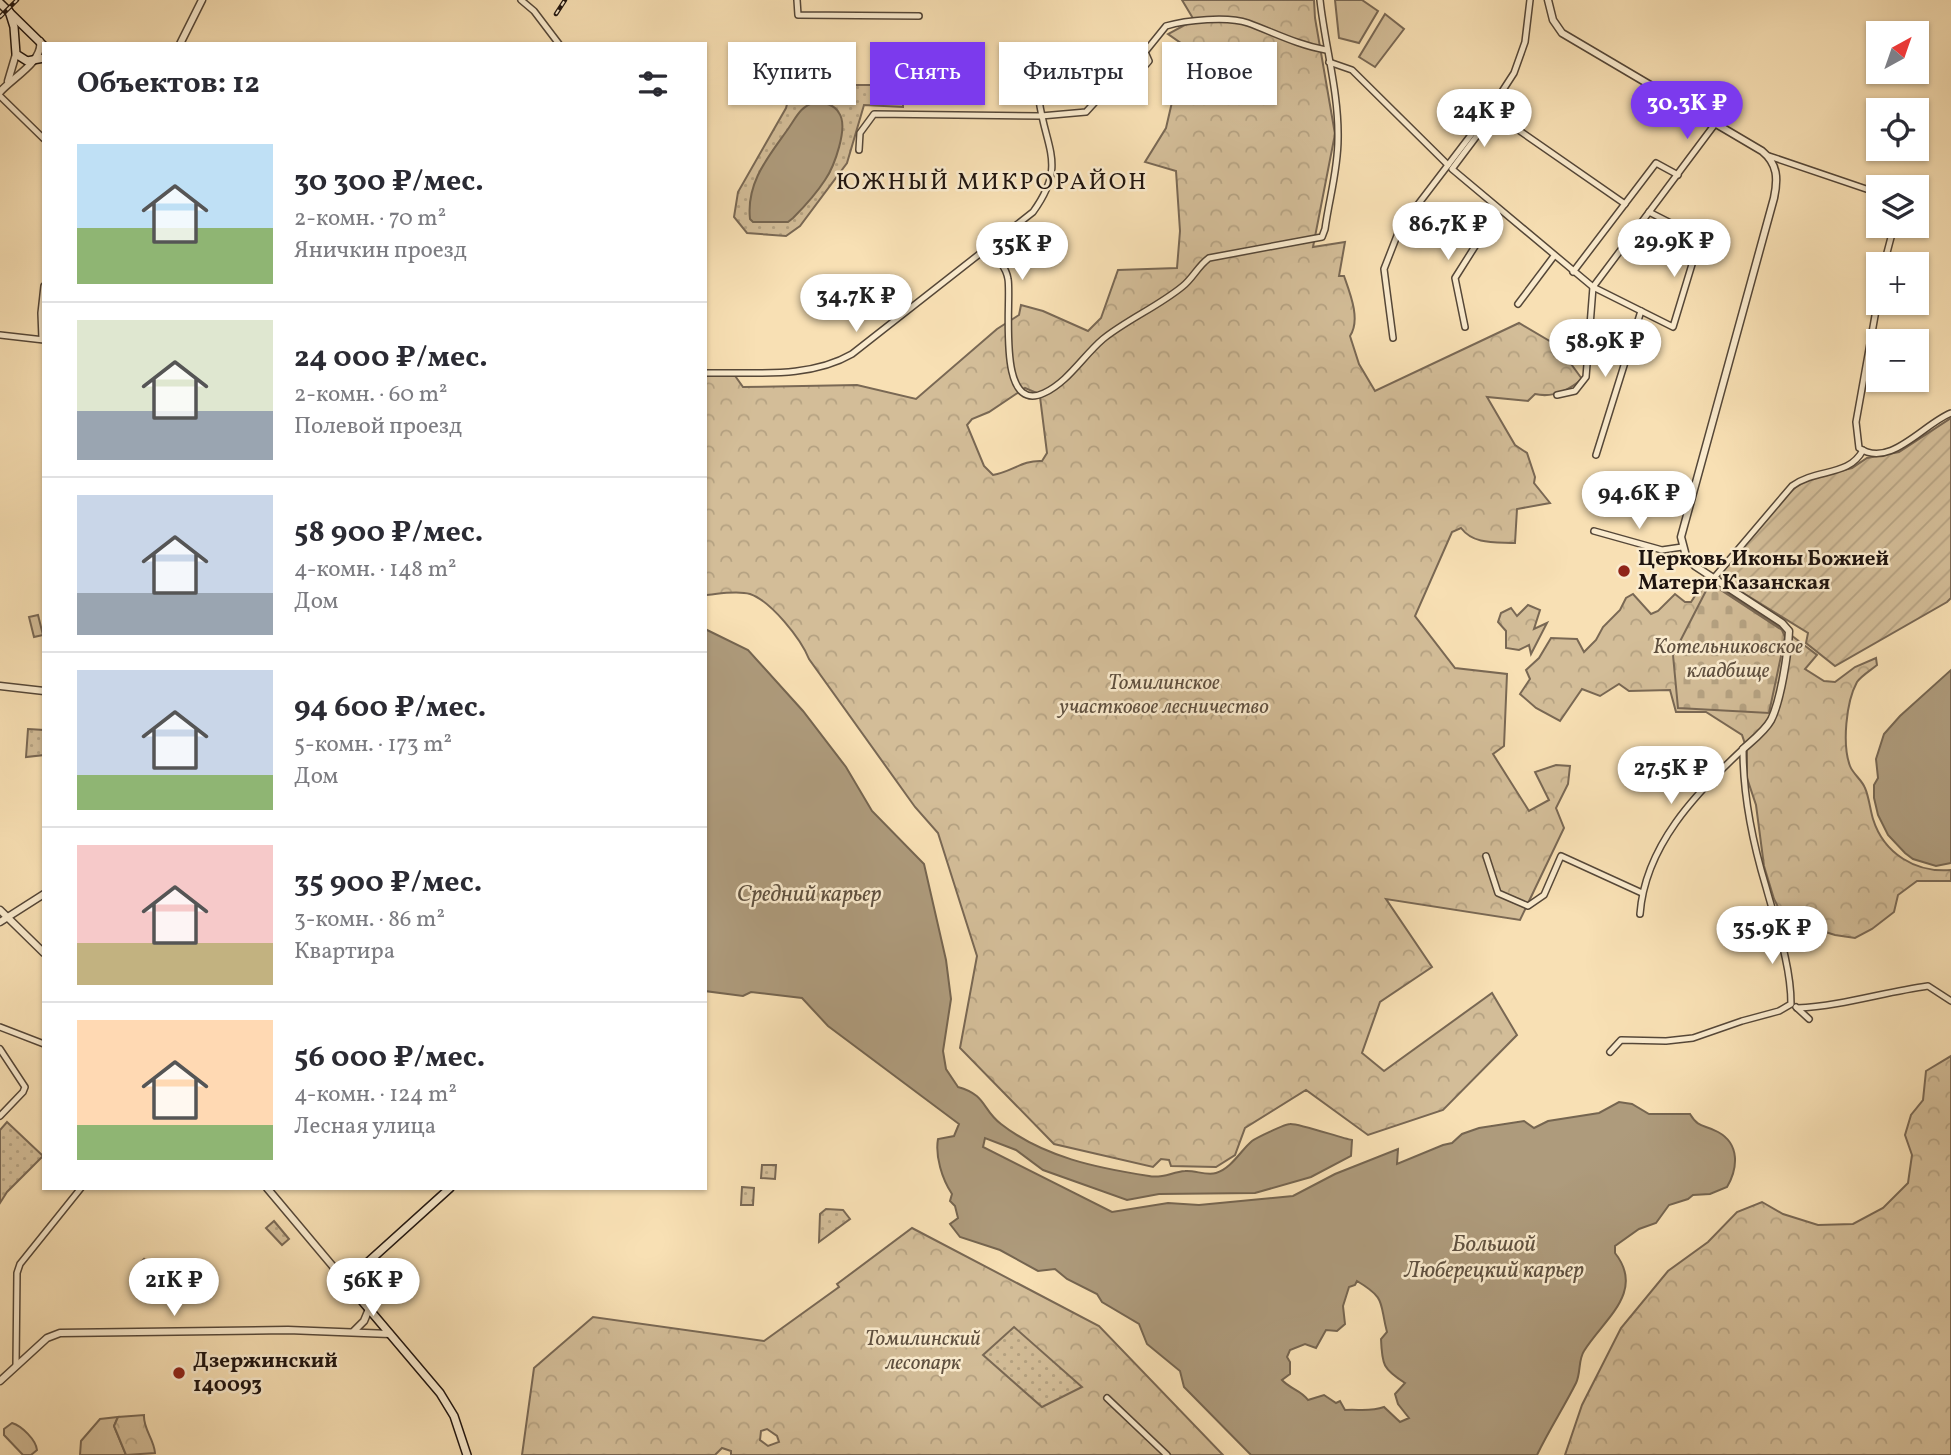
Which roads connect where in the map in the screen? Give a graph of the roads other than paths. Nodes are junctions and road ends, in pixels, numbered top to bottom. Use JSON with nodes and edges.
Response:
{"nodes":[{"id":1,"x":202,"y":0,"type":"edge"},
{"id":2,"x":521,"y":0,"type":"edge"},
{"id":3,"x":797,"y":0,"type":"edge"},
{"id":4,"x":1320,"y":0,"type":"edge"},
{"id":5,"x":1531,"y":0,"type":"edge"},
{"id":6,"x":1548,"y":0,"type":"edge"},
{"id":7,"x":0,"y":3,"type":"edge"},
{"id":8,"x":9,"y":11,"type":"junction"},
{"id":9,"x":919,"y":16,"type":"dead end"},
{"id":10,"x":39,"y":41,"type":"edge"},
{"id":11,"x":15,"y":42,"type":"junction"},
{"id":12,"x":181,"y":42,"type":"edge"},
{"id":13,"x":557,"y":42,"type":"edge"},
{"id":14,"x":1148,"y":48,"type":"edge"},
{"id":15,"x":1326,"y":50,"type":"junction"},
{"id":16,"x":16,"y":54,"type":"junction"},
{"id":17,"x":40,"y":58,"type":"edge"},
{"id":18,"x":1329,"y":62,"type":"junction"},
{"id":19,"x":8,"y":83,"type":"junction"},
{"id":20,"x":0,"y":94,"type":"edge"},
{"id":21,"x":1040,"y":105,"type":"edge"},
{"id":22,"x":1092,"y":105,"type":"edge"},
{"id":23,"x":1041,"y":116,"type":"junction"},
{"id":24,"x":1715,"y":124,"type":"junction"},
{"id":25,"x":42,"y":137,"type":"edge"},
{"id":26,"x":859,"y":150,"type":"dead end"},
{"id":27,"x":1769,"y":156,"type":"junction"},
{"id":28,"x":1450,"y":167,"type":"junction"},
{"id":29,"x":1678,"y":175,"type":"junction"},
{"id":30,"x":1866,"y":189,"type":"edge"},
{"id":31,"x":1625,"y":204,"type":"junction"},
{"id":32,"x":1498,"y":210,"type":"junction"},
{"id":33,"x":1650,"y":212,"type":"junction"},
{"id":34,"x":988,"y":248,"type":"junction"},
{"id":35,"x":1554,"y":256,"type":"junction"},
{"id":36,"x":1573,"y":272,"type":"junction"},
{"id":37,"x":1593,"y":287,"type":"junction"},
{"id":38,"x":42,"y":304,"type":"edge"},
{"id":39,"x":1518,"y":304,"type":"dead end"},
{"id":40,"x":1641,"y":311,"type":"junction"},
{"id":41,"x":1875,"y":315,"type":"edge"},
{"id":42,"x":42,"y":326,"type":"edge"},
{"id":43,"x":1465,"y":327,"type":"dead end"},
{"id":44,"x":0,"y":335,"type":"edge"},
{"id":45,"x":1393,"y":338,"type":"dead end"},
{"id":46,"x":42,"y":340,"type":"edge"},
{"id":47,"x":707,"y":373,"type":"edge"},
{"id":48,"x":1557,"y":395,"type":"dead end"},
{"id":49,"x":1951,"y":413,"type":"edge"},
{"id":50,"x":1863,"y":450,"type":"junction"},
{"id":51,"x":1596,"y":454,"type":"dead end"},
{"id":52,"x":1594,"y":531,"type":"dead end"},
{"id":53,"x":1682,"y":547,"type":"junction"},
{"id":54,"x":1713,"y":579,"type":"junction"},
{"id":55,"x":0,"y":686,"type":"edge"},
{"id":56,"x":42,"y":691,"type":"edge"},
{"id":57,"x":1743,"y":749,"type":"junction"},
{"id":58,"x":1486,"y":856,"type":"dead end"},
{"id":59,"x":1642,"y":893,"type":"junction"},
{"id":60,"x":42,"y":895,"type":"edge"},
{"id":61,"x":0,"y":910,"type":"edge"},
{"id":62,"x":1640,"y":914,"type":"dead end"},
{"id":63,"x":7,"y":917,"type":"junction"},
{"id":64,"x":0,"y":922,"type":"edge"},
{"id":65,"x":42,"y":951,"type":"edge"},
{"id":66,"x":1951,"y":1001,"type":"edge"},
{"id":67,"x":1791,"y":1003,"type":"junction"},
{"id":68,"x":1797,"y":1008,"type":"junction"},
{"id":69,"x":1808,"y":1019,"type":"dead end"},
{"id":70,"x":0,"y":1027,"type":"edge"},
{"id":71,"x":42,"y":1043,"type":"edge"},
{"id":72,"x":0,"y":1049,"type":"edge"},
{"id":73,"x":1610,"y":1052,"type":"dead end"},
{"id":74,"x":0,"y":1116,"type":"edge"},
{"id":75,"x":79,"y":1190,"type":"edge"},
{"id":76,"x":269,"y":1190,"type":"edge"},
{"id":77,"x":448,"y":1190,"type":"edge"},
{"id":78,"x":346,"y":1282,"type":"junction"},
{"id":79,"x":369,"y":1309,"type":"junction"},
{"id":80,"x":354,"y":1331,"type":"junction"},
{"id":81,"x":390,"y":1334,"type":"junction"},
{"id":82,"x":16,"y":1365,"type":"junction"},
{"id":83,"x":0,"y":1381,"type":"edge"},
{"id":84,"x":1108,"y":1398,"type":"dead end"},
{"id":85,"x":467,"y":1455,"type":"edge"},
{"id":86,"x":1167,"y":1455,"type":"edge"}],
"edges":[{"from":1,"to":12,"type":"street"},
{"from":2,"to":13,"type":"street"},
{"from":3,"to":9,"type":"street"},
{"from":4,"to":15,"type":"street"},
{"from":5,"to":28,"type":"street"},
{"from":6,"to":24,"type":"street"},
{"from":7,"to":8,"type":"main road"},
{"from":8,"to":10,"type":"main road"},
{"from":8,"to":11,"type":"main road"},
{"from":10,"to":11,"type":"street"},
{"from":10,"to":17,"type":"street"},
{"from":11,"to":16,"type":"main road"},
{"from":14,"to":15,"type":"street"},
{"from":15,"to":18,"type":"street"},
{"from":16,"to":17,"type":"main road"},
{"from":16,"to":19,"type":"street"},
{"from":17,"to":19,"type":"street"},
{"from":18,"to":28,"type":"street"},
{"from":18,"to":34,"type":"street"},
{"from":19,"to":20,"type":"street"},
{"from":20,"to":25,"type":"street"},
{"from":21,"to":23,"type":"street"},
{"from":22,"to":23,"type":"street"},
{"from":23,"to":26,"type":"street"},
{"from":23,"to":34,"type":"street"},
{"from":24,"to":27,"type":"street"},
{"from":24,"to":29,"type":"street"},
{"from":27,"to":30,"type":"street"},
{"from":27,"to":53,"type":"street"},
{"from":28,"to":31,"type":"street"},
{"from":28,"to":32,"type":"street"},
{"from":28,"to":45,"type":"street"},
{"from":29,"to":31,"type":"street"},
{"from":29,"to":33,"type":"street"},
{"from":31,"to":36,"type":"street"},
{"from":32,"to":35,"type":"street"},
{"from":32,"to":43,"type":"street"},
{"from":33,"to":37,"type":"street"},
{"from":33,"to":40,"type":"street"},
{"from":34,"to":47,"type":"street"},
{"from":35,"to":36,"type":"street"},
{"from":35,"to":39,"type":"street"},
{"from":36,"to":37,"type":"street"},
{"from":37,"to":40,"type":"street"},
{"from":37,"to":48,"type":"street"},
{"from":38,"to":42,"type":"street"},
{"from":40,"to":51,"type":"street"},
{"from":41,"to":50,"type":"street"},
{"from":44,"to":46,"type":"street"},
{"from":49,"to":50,"type":"street"},
{"from":50,"to":54,"type":"street"},
{"from":52,"to":53,"type":"street"},
{"from":53,"to":54,"type":"street"},
{"from":54,"to":57,"type":"street"},
{"from":55,"to":56,"type":"street"},
{"from":57,"to":59,"type":"street"},
{"from":57,"to":67,"type":"street"},
{"from":58,"to":59,"type":"street"},
{"from":59,"to":62,"type":"street"},
{"from":60,"to":63,"type":"street"},
{"from":61,"to":63,"type":"street"},
{"from":63,"to":64,"type":"street"},
{"from":63,"to":65,"type":"street"},
{"from":66,"to":68,"type":"street"},
{"from":67,"to":68,"type":"street"},
{"from":67,"to":73,"type":"street"},
{"from":68,"to":69,"type":"street"},
{"from":70,"to":71,"type":"street"},
{"from":72,"to":74,"type":"street"},
{"from":75,"to":82,"type":"street"},
{"from":76,"to":78,"type":"street"},
{"from":77,"to":78,"type":"main road"},
{"from":78,"to":79,"type":"main road"},
{"from":79,"to":80,"type":"street"},
{"from":79,"to":81,"type":"main road"},
{"from":80,"to":81,"type":"street"},
{"from":80,"to":82,"type":"street"},
{"from":81,"to":85,"type":"main road"},
{"from":82,"to":83,"type":"street"},
{"from":84,"to":86,"type":"street"}]}
